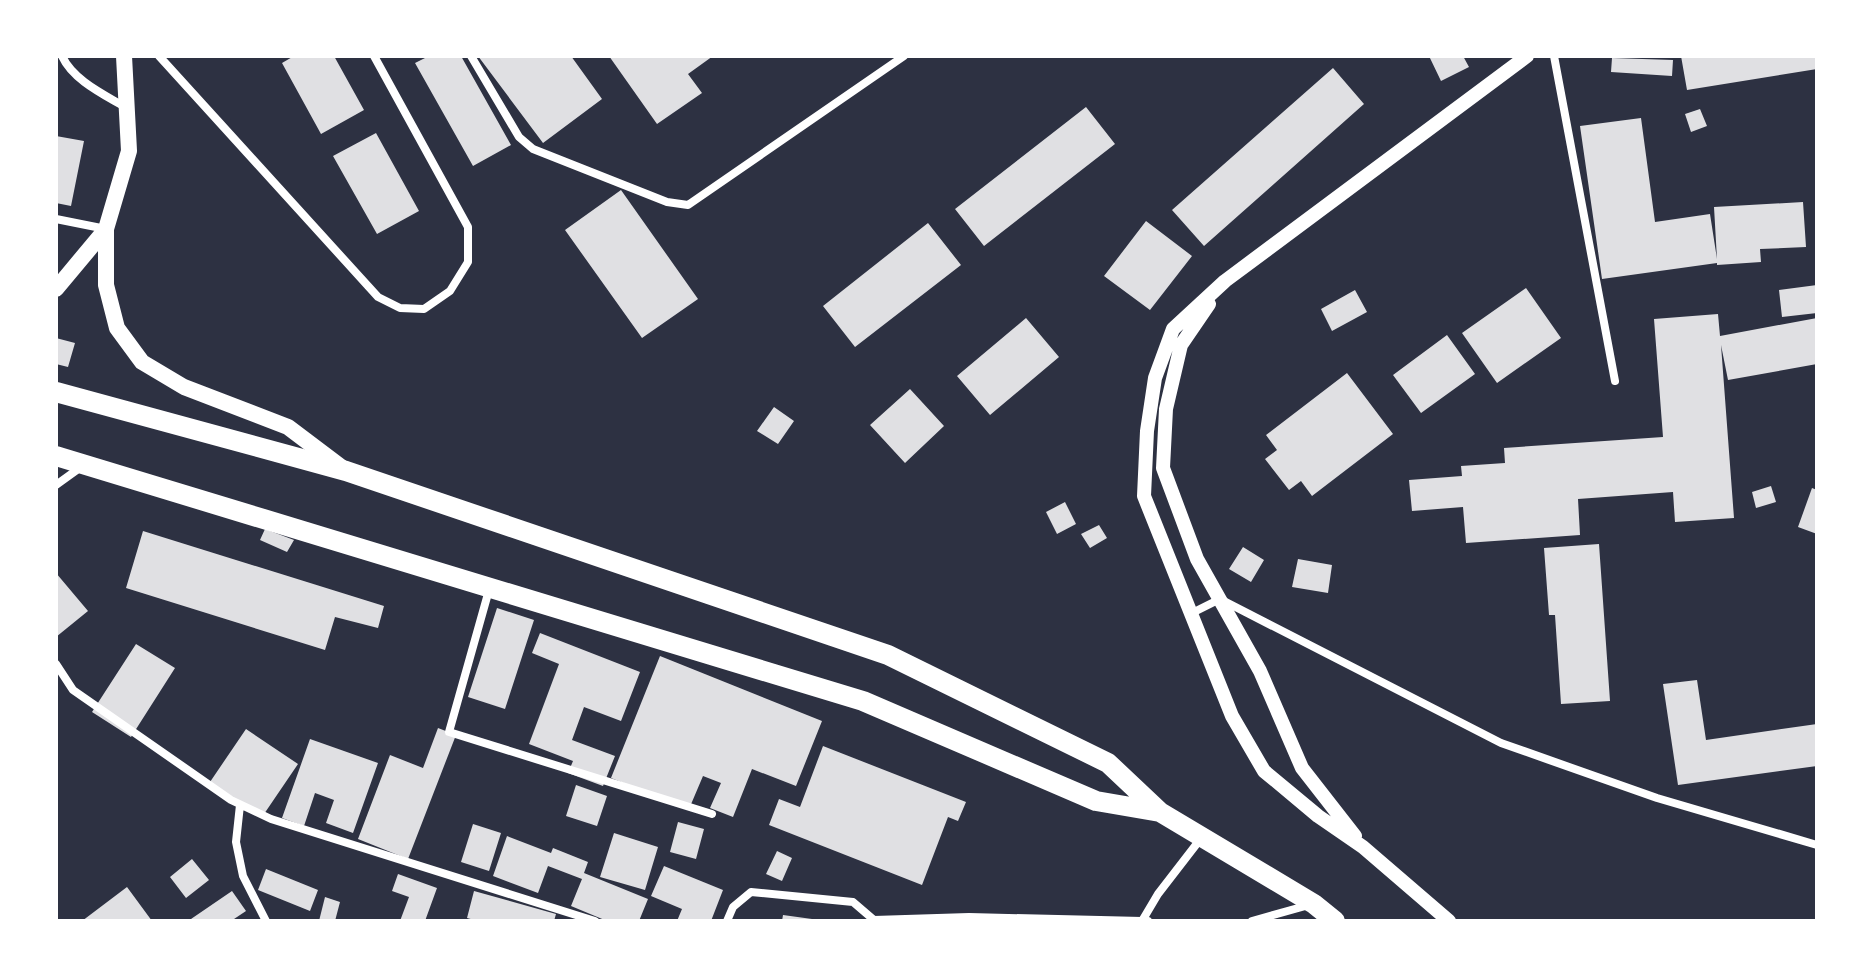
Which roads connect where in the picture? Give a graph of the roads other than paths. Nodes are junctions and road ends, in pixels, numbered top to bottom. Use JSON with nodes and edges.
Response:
{"nodes":[{"id":1,"x":62,"y":56,"type":"edge"},
{"id":2,"x":124,"y":56,"type":"edge"},
{"id":3,"x":159,"y":56,"type":"edge"},
{"id":4,"x":374,"y":56,"type":"edge"},
{"id":5,"x":471,"y":56,"type":"edge"},
{"id":6,"x":904,"y":56,"type":"edge"},
{"id":7,"x":1527,"y":56,"type":"edge"},
{"id":8,"x":1554,"y":56,"type":"edge"},
{"id":9,"x":126,"y":108,"type":"junction"},
{"id":10,"x":56,"y":219,"type":"edge"},
{"id":11,"x":106,"y":229,"type":"junction"},
{"id":12,"x":1225,"y":281,"type":"junction"},
{"id":13,"x":56,"y":289,"type":"edge"},
{"id":14,"x":1615,"y":381,"type":"dead end"},
{"id":15,"x":56,"y":392,"type":"edge"},
{"id":16,"x":56,"y":456,"type":"edge"},
{"id":17,"x":84,"y":464,"type":"junction"},
{"id":18,"x":346,"y":471,"type":"junction"},
{"id":19,"x":56,"y":485,"type":"edge"},
{"id":20,"x":490,"y":588,"type":"junction"},
{"id":21,"x":1220,"y":599,"type":"junction"},
{"id":22,"x":1190,"y":614,"type":"junction"},
{"id":23,"x":56,"y":664,"type":"edge"},
{"id":24,"x":240,"y":805,"type":"junction"},
{"id":25,"x":1160,"y":812,"type":"junction"},
{"id":26,"x":712,"y":814,"type":"dead end"},
{"id":27,"x":1203,"y":836,"type":"junction"},
{"id":28,"x":1817,"y":845,"type":"edge"},
{"id":29,"x":1363,"y":847,"type":"junction"},
{"id":30,"x":1314,"y":904,"type":"junction"},
{"id":31,"x":874,"y":920,"type":"edge"},
{"id":32,"x":266,"y":921,"type":"edge"},
{"id":33,"x":595,"y":921,"type":"edge"},
{"id":34,"x":727,"y":921,"type":"edge"},
{"id":35,"x":1145,"y":921,"type":"edge"},
{"id":36,"x":1252,"y":921,"type":"edge"},
{"id":37,"x":1335,"y":921,"type":"edge"},
{"id":38,"x":1449,"y":921,"type":"edge"}],
"edges":[{"from":1,"to":9,"type":"street"},
{"from":2,"to":9,"type":"main road"},
{"from":3,"to":4,"type":"street"},
{"from":5,"to":6,"type":"street"},
{"from":7,"to":12,"type":"street"},
{"from":8,"to":14,"type":"street"},
{"from":9,"to":11,"type":"main road"},
{"from":10,"to":11,"type":"street"},
{"from":11,"to":13,"type":"main road"},
{"from":11,"to":18,"type":"main road"},
{"from":12,"to":21,"type":"street"},
{"from":12,"to":22,"type":"street"},
{"from":15,"to":18,"type":"main road"},
{"from":16,"to":17,"type":"main road"},
{"from":17,"to":19,"type":"street"},
{"from":17,"to":20,"type":"main road"},
{"from":18,"to":25,"type":"main road"},
{"from":20,"to":25,"type":"main road"},
{"from":20,"to":26,"type":"street"},
{"from":21,"to":22,"type":"street"},
{"from":21,"to":28,"type":"street"},
{"from":21,"to":29,"type":"street"},
{"from":22,"to":29,"type":"street"},
{"from":23,"to":24,"type":"street"},
{"from":24,"to":32,"type":"street"},
{"from":24,"to":33,"type":"street"},
{"from":25,"to":27,"type":"main road"},
{"from":27,"to":30,"type":"main road"},
{"from":27,"to":35,"type":"street"},
{"from":29,"to":38,"type":"street"},
{"from":30,"to":36,"type":"street"},
{"from":30,"to":37,"type":"main road"},
{"from":31,"to":34,"type":"street"},
{"from":31,"to":35,"type":"street"}]}
